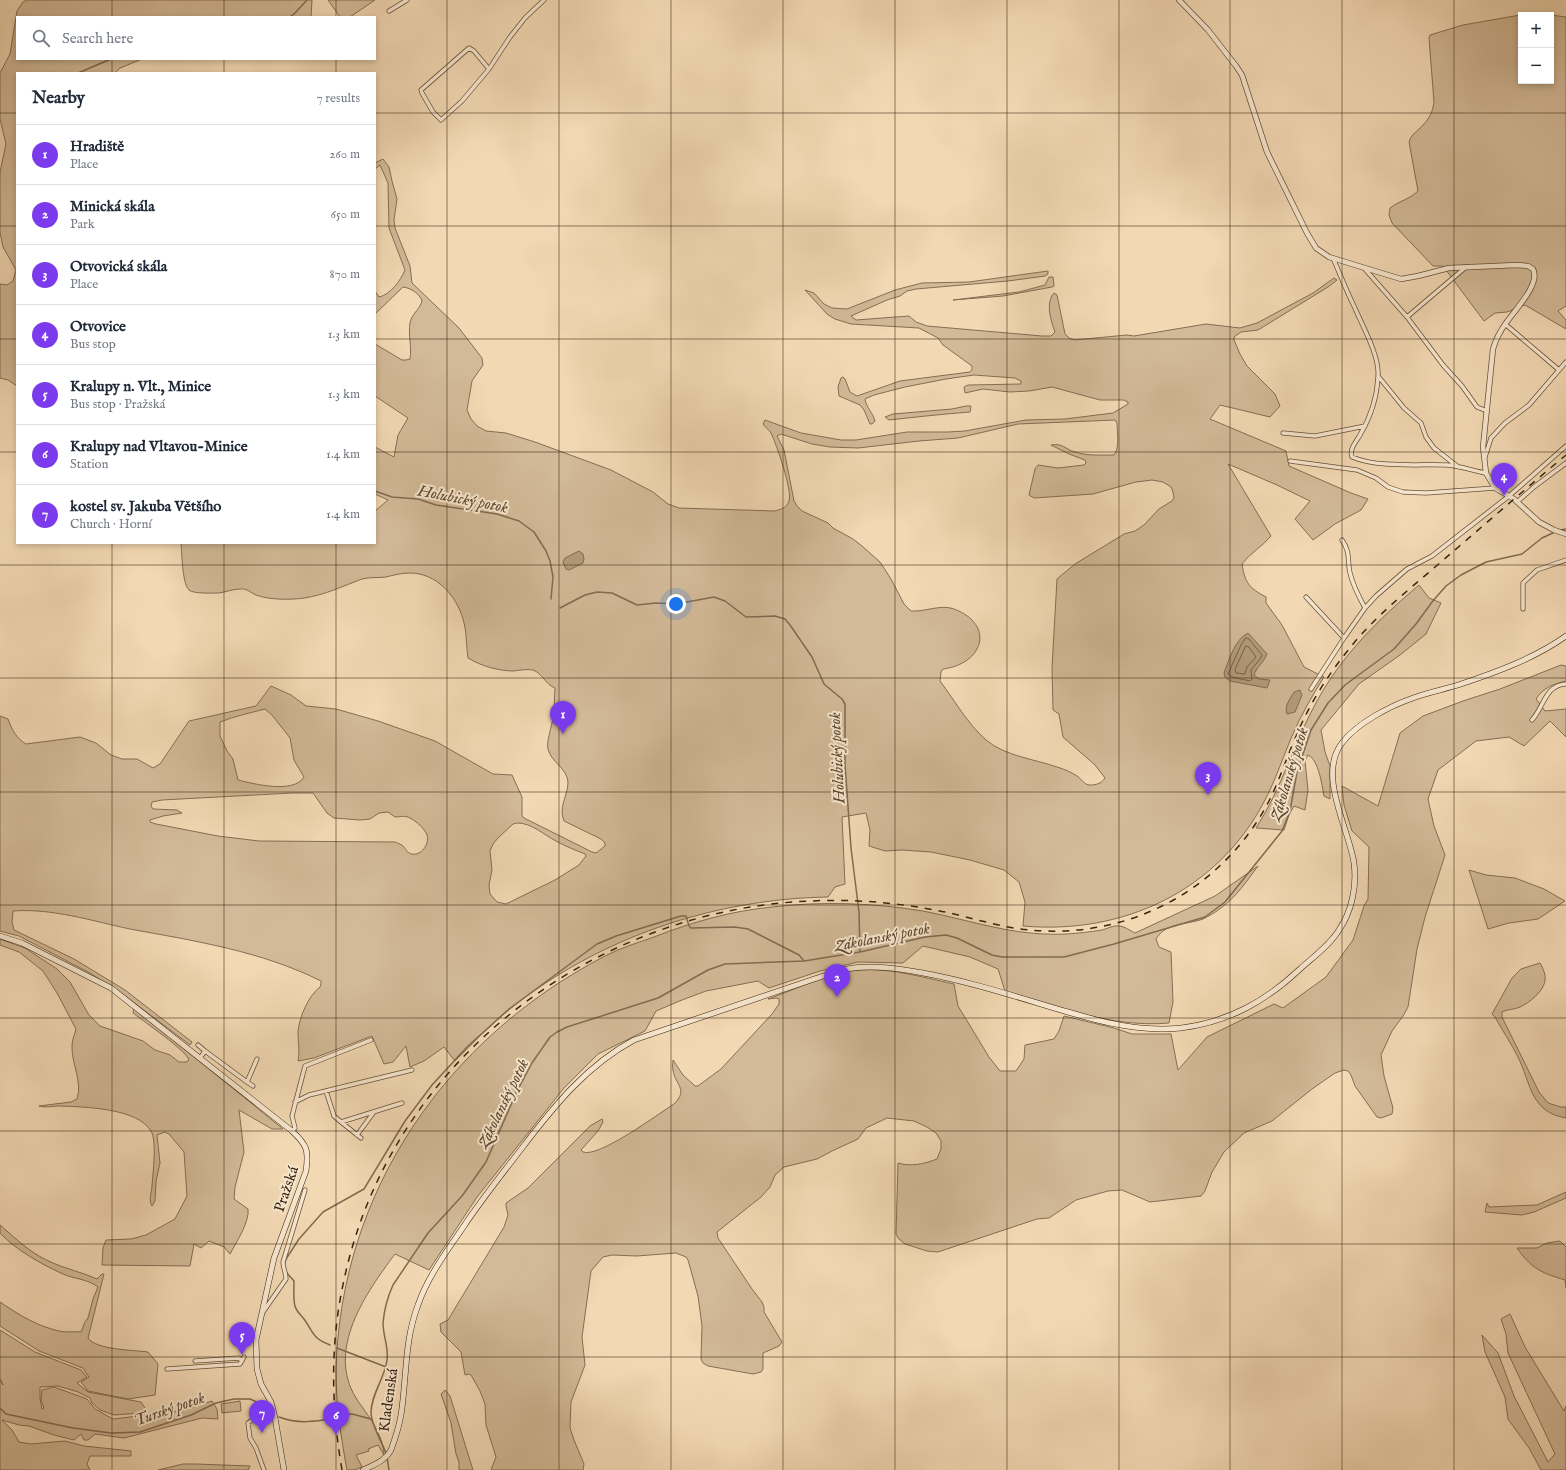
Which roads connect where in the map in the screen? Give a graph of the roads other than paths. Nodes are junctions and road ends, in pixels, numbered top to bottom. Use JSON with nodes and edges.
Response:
{"nodes":[{"id":1,"x":407,"y":0,"type":"edge"},
{"id":2,"x":544,"y":0,"type":"edge"},
{"id":3,"x":1180,"y":0,"type":"edge"},
{"id":4,"x":390,"y":11,"type":"dead end"},
{"id":5,"x":489,"y":69,"type":"junction"},
{"id":6,"x":1333,"y":258,"type":"junction"},
{"id":7,"x":1364,"y":267,"type":"junction"},
{"id":8,"x":1467,"y":267,"type":"junction"},
{"id":9,"x":1407,"y":317,"type":"junction"},
{"id":10,"x":1505,"y":324,"type":"junction"},
{"id":11,"x":1566,"y":362,"type":"edge"},
{"id":12,"x":1559,"y":370,"type":"junction"},
{"id":13,"x":1378,"y":376,"type":"junction"},
{"id":14,"x":1487,"y":411,"type":"junction"},
{"id":15,"x":1365,"y":426,"type":"junction"},
{"id":16,"x":1283,"y":433,"type":"dead end"},
{"id":17,"x":1566,"y":446,"type":"edge"},
{"id":18,"x":1485,"y":458,"type":"junction"},
{"id":19,"x":1290,"y":461,"type":"dead end"},
{"id":20,"x":1566,"y":463,"type":"edge"},
{"id":21,"x":1457,"y":467,"type":"junction"},
{"id":22,"x":1486,"y":473,"type":"junction"},
{"id":23,"x":1494,"y":488,"type":"junction"},
{"id":24,"x":1509,"y":496,"type":"junction"},
{"id":25,"x":1517,"y":502,"type":"junction"},
{"id":26,"x":1566,"y":534,"type":"edge"},
{"id":27,"x":1342,"y":540,"type":"dead end"},
{"id":28,"x":1566,"y":560,"type":"edge"},
{"id":29,"x":1306,"y":597,"type":"dead end"},
{"id":30,"x":1365,"y":608,"type":"junction"},
{"id":31,"x":1523,"y":609,"type":"dead end"},
{"id":32,"x":1566,"y":636,"type":"edge"},
{"id":33,"x":1344,"y":638,"type":"junction"},
{"id":34,"x":1566,"y":684,"type":"edge"},
{"id":35,"x":1311,"y":689,"type":"dead end"},
{"id":36,"x":1532,"y":720,"type":"dead end"},
{"id":37,"x":0,"y":936,"type":"edge"},
{"id":38,"x":371,"y":1040,"type":"dead end"},
{"id":39,"x":198,"y":1045,"type":"dead end"},
{"id":40,"x":205,"y":1051,"type":"junction"},
{"id":41,"x":200,"y":1058,"type":"junction"},
{"id":42,"x":257,"y":1059,"type":"dead end"},
{"id":43,"x":412,"y":1070,"type":"dead end"},
{"id":44,"x":247,"y":1082,"type":"junction"},
{"id":45,"x":253,"y":1086,"type":"dead end"},
{"id":46,"x":326,"y":1091,"type":"junction"},
{"id":47,"x":295,"y":1102,"type":"junction"},
{"id":48,"x":402,"y":1103,"type":"dead end"},
{"id":49,"x":375,"y":1111,"type":"junction"},
{"id":50,"x":341,"y":1122,"type":"junction"},
{"id":51,"x":294,"y":1129,"type":"junction"},
{"id":52,"x":305,"y":1190,"type":"dead end"},
{"id":53,"x":261,"y":1315,"type":"junction"},
{"id":54,"x":244,"y":1356,"type":"dead end"},
{"id":55,"x":195,"y":1360,"type":"dead end"},
{"id":56,"x":242,"y":1361,"type":"junction"},
{"id":57,"x":167,"y":1369,"type":"dead end"},
{"id":58,"x":275,"y":1418,"type":"junction"},
{"id":59,"x":264,"y":1470,"type":"edge"},
{"id":60,"x":284,"y":1470,"type":"edge"},
{"id":61,"x":364,"y":1470,"type":"edge"}],
"edges":[{"from":1,"to":4,"type":"street"},
{"from":2,"to":5,"type":"street"},
{"from":3,"to":6,"type":"street"},
{"from":5,"to":5,"type":"street"},
{"from":6,"to":7,"type":"street"},
{"from":6,"to":13,"type":"street"},
{"from":7,"to":8,"type":"street"},
{"from":7,"to":9,"type":"street"},
{"from":8,"to":9,"type":"street"},
{"from":8,"to":10,"type":"street"},
{"from":9,"to":14,"type":"street"},
{"from":10,"to":12,"type":"street"},
{"from":10,"to":14,"type":"street"},
{"from":11,"to":12,"type":"street"},
{"from":12,"to":18,"type":"street"},
{"from":13,"to":15,"type":"street"},
{"from":13,"to":21,"type":"street"},
{"from":14,"to":18,"type":"street"},
{"from":15,"to":16,"type":"street"},
{"from":15,"to":21,"type":"street"},
{"from":17,"to":24,"type":"street"},
{"from":18,"to":22,"type":"street"},
{"from":19,"to":23,"type":"street"},
{"from":20,"to":25,"type":"street"},
{"from":21,"to":22,"type":"street"},
{"from":22,"to":23,"type":"street"},
{"from":23,"to":24,"type":"street"},
{"from":24,"to":25,"type":"street"},
{"from":24,"to":30,"type":"street"},
{"from":25,"to":26,"type":"street"},
{"from":27,"to":30,"type":"street"},
{"from":28,"to":31,"type":"street"},
{"from":29,"to":33,"type":"street"},
{"from":30,"to":33,"type":"street"},
{"from":32,"to":61,"type":"main road","name":"Kladenská"},
{"from":33,"to":35,"type":"street"},
{"from":34,"to":36,"type":"street"},
{"from":37,"to":41,"type":"main road","name":"Pražská"},
{"from":38,"to":47,"type":"street"},
{"from":39,"to":40,"type":"street"},
{"from":40,"to":41,"type":"street"},
{"from":40,"to":44,"type":"street"},
{"from":41,"to":51,"type":"main road","name":"Pražská"},
{"from":42,"to":44,"type":"street"},
{"from":43,"to":46,"type":"street"},
{"from":44,"to":45,"type":"street"},
{"from":46,"to":47,"type":"street"},
{"from":46,"to":50,"type":"street"},
{"from":47,"to":51,"type":"street"},
{"from":48,"to":49,"type":"street"},
{"from":49,"to":50,"type":"street"},
{"from":49,"to":50,"type":"street"},
{"from":51,"to":53,"type":"main road","name":"Pražská"},
{"from":52,"to":53,"type":"street","name":"Pražská"},
{"from":53,"to":58,"type":"main road","name":"Pražská"},
{"from":54,"to":56,"type":"street"},
{"from":55,"to":56,"type":"street"},
{"from":56,"to":57,"type":"street"},
{"from":58,"to":59,"type":"street"},
{"from":58,"to":60,"type":"main road","name":"Pražská"}]}
